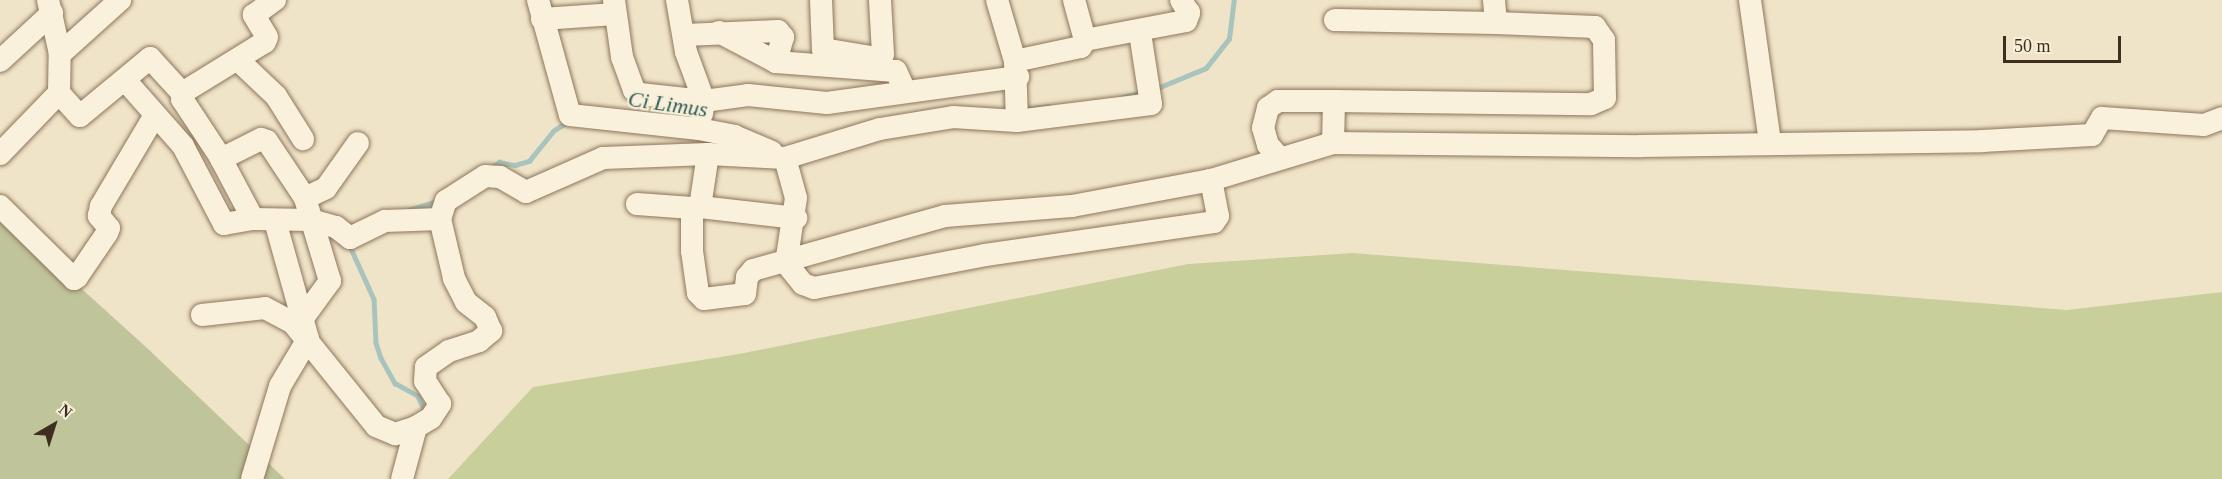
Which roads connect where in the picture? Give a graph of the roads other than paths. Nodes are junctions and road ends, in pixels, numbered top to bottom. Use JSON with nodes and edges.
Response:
{"nodes":[{"id":1,"x":120,"y":0,"type":"edge"},
{"id":2,"x":275,"y":0,"type":"edge"},
{"id":3,"x":677,"y":0,"type":"edge"},
{"id":4,"x":821,"y":0,"type":"edge"},
{"id":5,"x":880,"y":0,"type":"edge"},
{"id":6,"x":997,"y":0,"type":"edge"},
{"id":7,"x":1074,"y":0,"type":"edge"},
{"id":8,"x":1181,"y":0,"type":"edge"},
{"id":9,"x":1494,"y":0,"type":"edge"},
{"id":10,"x":1750,"y":0,"type":"edge"},
{"id":11,"x":50,"y":6,"type":"edge"},
{"id":12,"x":614,"y":7,"type":"edge"},
{"id":13,"x":540,"y":9,"type":"edge"},
{"id":14,"x":1335,"y":20,"type":"dead end"},
{"id":15,"x":1496,"y":22,"type":"junction"},
{"id":16,"x":1140,"y":33,"type":"junction"},
{"id":17,"x":685,"y":35,"type":"junction"},
{"id":18,"x":1085,"y":40,"type":"junction"},
{"id":19,"x":60,"y":54,"type":"junction"},
{"id":20,"x":238,"y":60,"type":"junction"},
{"id":21,"x":0,"y":61,"type":"edge"},
{"id":22,"x":1017,"y":69,"type":"junction"},
{"id":23,"x":125,"y":80,"type":"junction"},
{"id":24,"x":905,"y":91,"type":"junction"},
{"id":25,"x":59,"y":93,"type":"junction"},
{"id":26,"x":182,"y":93,"type":"junction"},
{"id":27,"x":704,"y":101,"type":"junction"},
{"id":28,"x":1334,"y":101,"type":"junction"},
{"id":29,"x":155,"y":115,"type":"junction"},
{"id":30,"x":2222,"y":118,"type":"edge"},
{"id":31,"x":1017,"y":121,"type":"junction"},
{"id":32,"x":699,"y":129,"type":"junction"},
{"id":33,"x":303,"y":139,"type":"dead end"},
{"id":34,"x":4,"y":141,"type":"edge"},
{"id":35,"x":1770,"y":142,"type":"junction"},
{"id":36,"x":358,"y":143,"type":"dead end"},
{"id":37,"x":1333,"y":143,"type":"junction"},
{"id":38,"x":708,"y":154,"type":"junction"},
{"id":39,"x":1278,"y":156,"type":"junction"},
{"id":40,"x":785,"y":158,"type":"junction"},
{"id":41,"x":221,"y":159,"type":"junction"},
{"id":42,"x":1211,"y":180,"type":"junction"},
{"id":43,"x":305,"y":198,"type":"junction"},
{"id":44,"x":637,"y":204,"type":"dead end"},
{"id":45,"x":0,"y":206,"type":"edge"},
{"id":46,"x":696,"y":207,"type":"junction"},
{"id":47,"x":796,"y":218,"type":"junction"},
{"id":48,"x":253,"y":219,"type":"junction"},
{"id":49,"x":440,"y":219,"type":"junction"},
{"id":50,"x":310,"y":220,"type":"junction"},
{"id":51,"x":275,"y":221,"type":"junction"},
{"id":52,"x":786,"y":263,"type":"junction"},
{"id":53,"x":202,"y":315,"type":"dead end"},
{"id":54,"x":306,"y":328,"type":"junction"},
{"id":55,"x":416,"y":427,"type":"junction"},
{"id":56,"x":252,"y":479,"type":"edge"},
{"id":57,"x":402,"y":479,"type":"edge"}],
"edges":[{"from":1,"to":19,"type":"street"},
{"from":2,"to":20,"type":"street"},
{"from":3,"to":17,"type":"street"},
{"from":4,"to":5,"type":"street"},
{"from":6,"to":22,"type":"street"},
{"from":7,"to":18,"type":"street"},
{"from":8,"to":16,"type":"street"},
{"from":9,"to":15,"type":"street"},
{"from":10,"to":35,"type":"street"},
{"from":11,"to":19,"type":"street"},
{"from":11,"to":21,"type":"street"},
{"from":12,"to":13,"type":"street"},
{"from":12,"to":27,"type":"street"},
{"from":13,"to":32,"type":"street"},
{"from":14,"to":15,"type":"street"},
{"from":15,"to":28,"type":"street"},
{"from":16,"to":18,"type":"street"},
{"from":16,"to":31,"type":"street"},
{"from":17,"to":24,"type":"street"},
{"from":17,"to":27,"type":"street"},
{"from":18,"to":22,"type":"street"},
{"from":19,"to":25,"type":"street"},
{"from":20,"to":26,"type":"street"},
{"from":20,"to":33,"type":"street"},
{"from":22,"to":24,"type":"street"},
{"from":22,"to":31,"type":"street"},
{"from":23,"to":25,"type":"street"},
{"from":23,"to":26,"type":"street"},
{"from":23,"to":29,"type":"street"},
{"from":24,"to":27,"type":"street"},
{"from":25,"to":34,"type":"street"},
{"from":26,"to":41,"type":"street"},
{"from":27,"to":32,"type":"street"},
{"from":28,"to":37,"type":"street"},
{"from":28,"to":39,"type":"street"},
{"from":29,"to":45,"type":"street"},
{"from":29,"to":48,"type":"street"},
{"from":30,"to":35,"type":"street"},
{"from":31,"to":40,"type":"street"},
{"from":32,"to":40,"type":"street"},
{"from":35,"to":37,"type":"street"},
{"from":36,"to":43,"type":"street"},
{"from":37,"to":39,"type":"street"},
{"from":38,"to":40,"type":"street"},
{"from":38,"to":46,"type":"street"},
{"from":38,"to":49,"type":"street"},
{"from":39,"to":42,"type":"street"},
{"from":40,"to":47,"type":"street"},
{"from":41,"to":43,"type":"street"},
{"from":41,"to":48,"type":"street"},
{"from":42,"to":52,"type":"street"},
{"from":42,"to":52,"type":"street"},
{"from":43,"to":50,"type":"street"},
{"from":44,"to":46,"type":"street"},
{"from":46,"to":47,"type":"street"},
{"from":46,"to":52,"type":"street"},
{"from":47,"to":52,"type":"street"},
{"from":48,"to":51,"type":"street"},
{"from":49,"to":50,"type":"street"},
{"from":49,"to":55,"type":"street"},
{"from":50,"to":51,"type":"street"},
{"from":50,"to":54,"type":"street"},
{"from":51,"to":54,"type":"street"},
{"from":53,"to":54,"type":"street"},
{"from":54,"to":55,"type":"street"},
{"from":54,"to":56,"type":"street"},
{"from":55,"to":57,"type":"street"}]}
